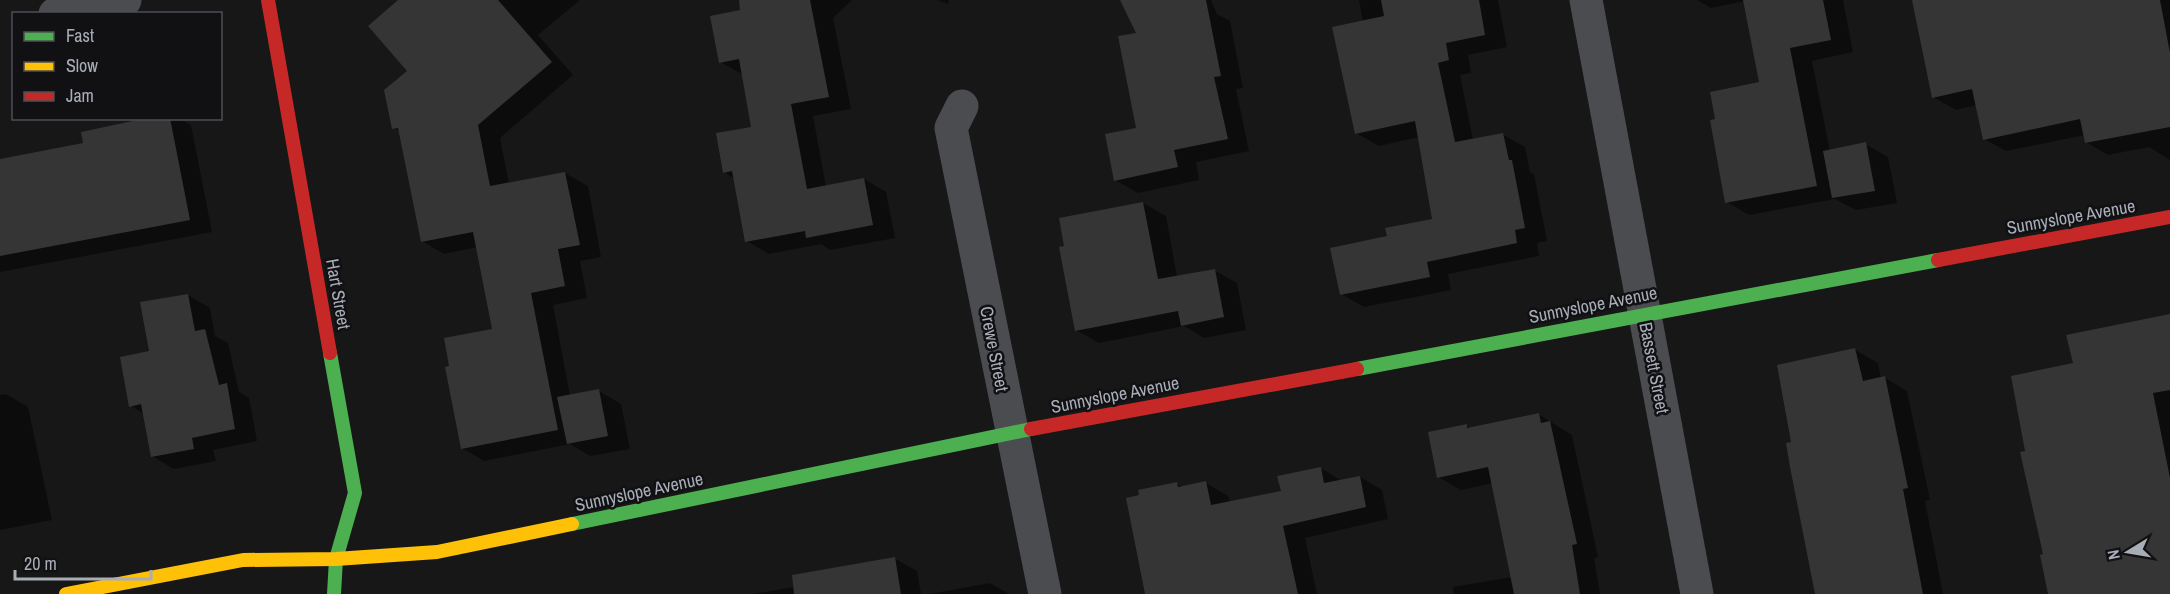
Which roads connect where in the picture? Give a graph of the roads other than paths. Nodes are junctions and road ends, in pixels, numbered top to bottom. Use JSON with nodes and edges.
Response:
{"nodes":[{"id":1,"x":125,"y":0,"type":"edge"},
{"id":2,"x":268,"y":0,"type":"edge"},
{"id":3,"x":1587,"y":0,"type":"edge"},
{"id":4,"x":66,"y":12,"type":"edge"},
{"id":5,"x":962,"y":106,"type":"dead end"},
{"id":6,"x":2170,"y":217,"type":"edge"},
{"id":7,"x":1644,"y":313,"type":"junction"},
{"id":8,"x":1011,"y":433,"type":"junction"},
{"id":9,"x":336,"y":559,"type":"junction"},
{"id":10,"x":66,"y":594,"type":"edge"},
{"id":11,"x":334,"y":594,"type":"edge"},
{"id":12,"x":1045,"y":594,"type":"edge"},
{"id":13,"x":1697,"y":594,"type":"edge"}],
"edges":[{"from":1,"to":4,"type":"street"},
{"from":2,"to":9,"type":"street","name":"Hart Street"},
{"from":3,"to":7,"type":"street","name":"Bassett Street"},
{"from":5,"to":8,"type":"street","name":"Crewe Street"},
{"from":6,"to":7,"type":"street","name":"Sunnyslope Avenue"},
{"from":7,"to":8,"type":"street","name":"Sunnyslope Avenue"},
{"from":7,"to":13,"type":"street","name":"Bassett Street"},
{"from":8,"to":9,"type":"street","name":"Sunnyslope Avenue"},
{"from":8,"to":12,"type":"street","name":"Crewe Street"},
{"from":9,"to":10,"type":"street","name":"Sunnyslope Avenue"},
{"from":9,"to":11,"type":"street","name":"Hart Street"}]}
